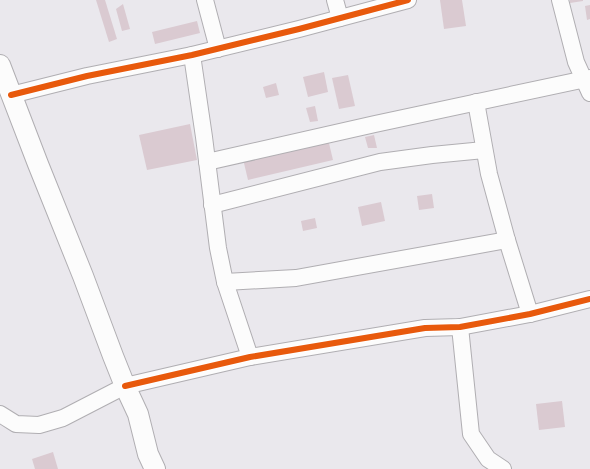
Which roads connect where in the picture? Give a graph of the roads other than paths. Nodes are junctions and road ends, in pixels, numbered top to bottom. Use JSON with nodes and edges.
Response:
{"nodes":[{"id":1,"x":205,"y":0,"type":"edge"},
{"id":2,"x":335,"y":0,"type":"edge"},
{"id":3,"x":408,"y":0,"type":"edge"},
{"id":4,"x":560,"y":0,"type":"edge"},
{"id":5,"x":340,"y":18,"type":"junction"},
{"id":6,"x":218,"y":49,"type":"junction"},
{"id":7,"x":192,"y":56,"type":"junction"},
{"id":8,"x":0,"y":65,"type":"edge"},
{"id":9,"x":588,"y":83,"type":"edge"},
{"id":10,"x":11,"y":95,"type":"junction"},
{"id":11,"x":476,"y":102,"type":"junction"},
{"id":12,"x":484,"y":150,"type":"junction"},
{"id":13,"x":207,"y":162,"type":"junction"},
{"id":14,"x":212,"y":205,"type":"junction"},
{"id":15,"x":507,"y":240,"type":"junction"},
{"id":16,"x":225,"y":282,"type":"junction"},
{"id":17,"x":590,"y":299,"type":"edge"},
{"id":18,"x":530,"y":314,"type":"junction"},
{"id":19,"x":460,"y":327,"type":"junction"},
{"id":20,"x":250,"y":357,"type":"junction"},
{"id":21,"x":124,"y":386,"type":"junction"},
{"id":22,"x":0,"y":414,"type":"edge"},
{"id":23,"x":155,"y":469,"type":"edge"},
{"id":24,"x":503,"y":469,"type":"edge"}],
"edges":[{"from":1,"to":6,"type":"street"},
{"from":2,"to":5,"type":"street"},
{"from":3,"to":5,"type":"street"},
{"from":4,"to":9,"type":"street"},
{"from":5,"to":6,"type":"street"},
{"from":6,"to":7,"type":"street"},
{"from":7,"to":10,"type":"street"},
{"from":7,"to":13,"type":"street"},
{"from":8,"to":10,"type":"main road"},
{"from":9,"to":11,"type":"street"},
{"from":10,"to":21,"type":"main road"},
{"from":11,"to":12,"type":"street"},
{"from":11,"to":13,"type":"street"},
{"from":12,"to":14,"type":"street"},
{"from":12,"to":15,"type":"street"},
{"from":13,"to":14,"type":"street"},
{"from":14,"to":16,"type":"street"},
{"from":15,"to":16,"type":"street"},
{"from":15,"to":18,"type":"street"},
{"from":16,"to":20,"type":"street"},
{"from":17,"to":18,"type":"street"},
{"from":18,"to":19,"type":"street"},
{"from":19,"to":20,"type":"street"},
{"from":19,"to":24,"type":"street"},
{"from":20,"to":21,"type":"street"},
{"from":21,"to":22,"type":"street"},
{"from":21,"to":23,"type":"main road"}]}
